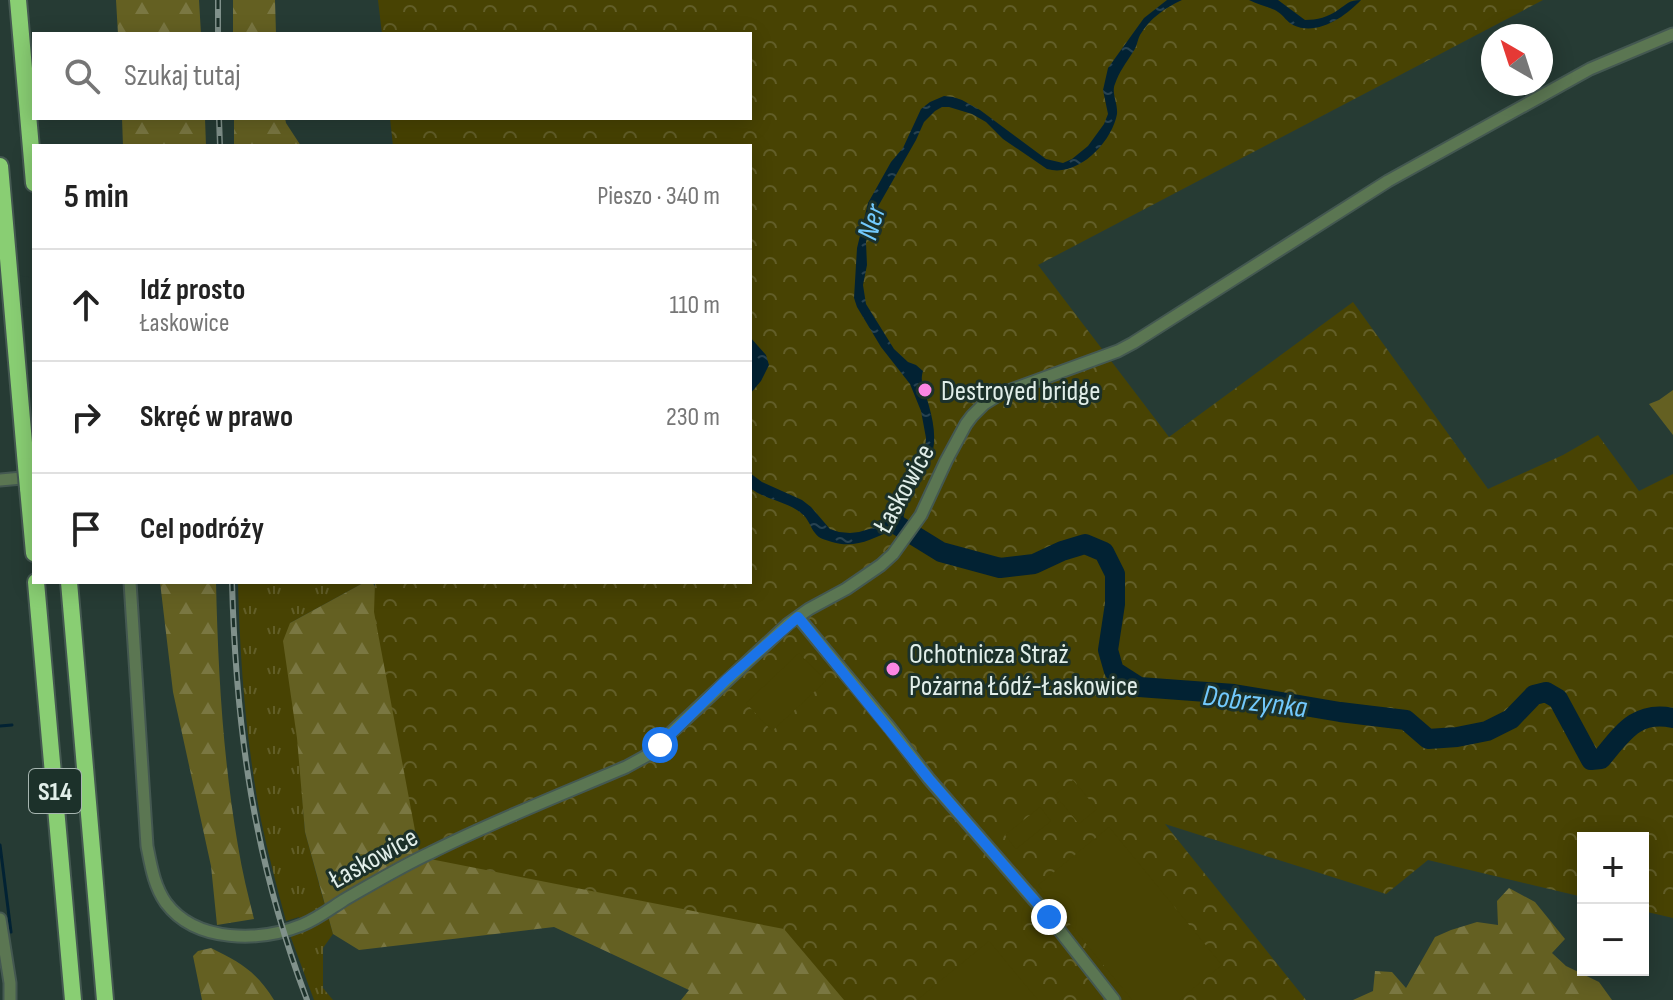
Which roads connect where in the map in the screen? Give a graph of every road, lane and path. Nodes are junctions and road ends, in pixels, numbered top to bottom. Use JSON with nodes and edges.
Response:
{"nodes":[{"id":1,"x":18,"y":0,"type":"edge"},
{"id":2,"x":1673,"y":34,"type":"edge"},
{"id":3,"x":32,"y":160,"type":"edge"},
{"id":4,"x":0,"y":166,"type":"edge"},
{"id":5,"x":30,"y":477,"type":"edge"},
{"id":6,"x":0,"y":480,"type":"edge"},
{"id":7,"x":32,"y":515,"type":"edge"},
{"id":8,"x":36,"y":584,"type":"edge"},
{"id":9,"x":69,"y":584,"type":"edge"},
{"id":10,"x":130,"y":584,"type":"edge"},
{"id":11,"x":798,"y":617,"type":"junction"},
{"id":12,"x":0,"y":919,"type":"edge"},
{"id":13,"x":10,"y":1000,"type":"edge"},
{"id":14,"x":73,"y":1000,"type":"edge"},
{"id":15,"x":105,"y":1000,"type":"edge"},
{"id":16,"x":1114,"y":1000,"type":"edge"}],
"edges":[{"from":1,"to":3,"type":"highway"},
{"from":2,"to":11,"type":"street","name":"Łaskowice"},
{"from":4,"to":5,"type":"highway"},
{"from":5,"to":6,"type":"street"},
{"from":5,"to":7,"type":"highway"},
{"from":8,"to":14,"type":"highway","number":"S14"},
{"from":9,"to":15,"type":"highway","number":"S14"},
{"from":10,"to":11,"type":"street","name":"Łaskowice"},
{"from":11,"to":16,"type":"street"},
{"from":12,"to":13,"type":"street"}]}
